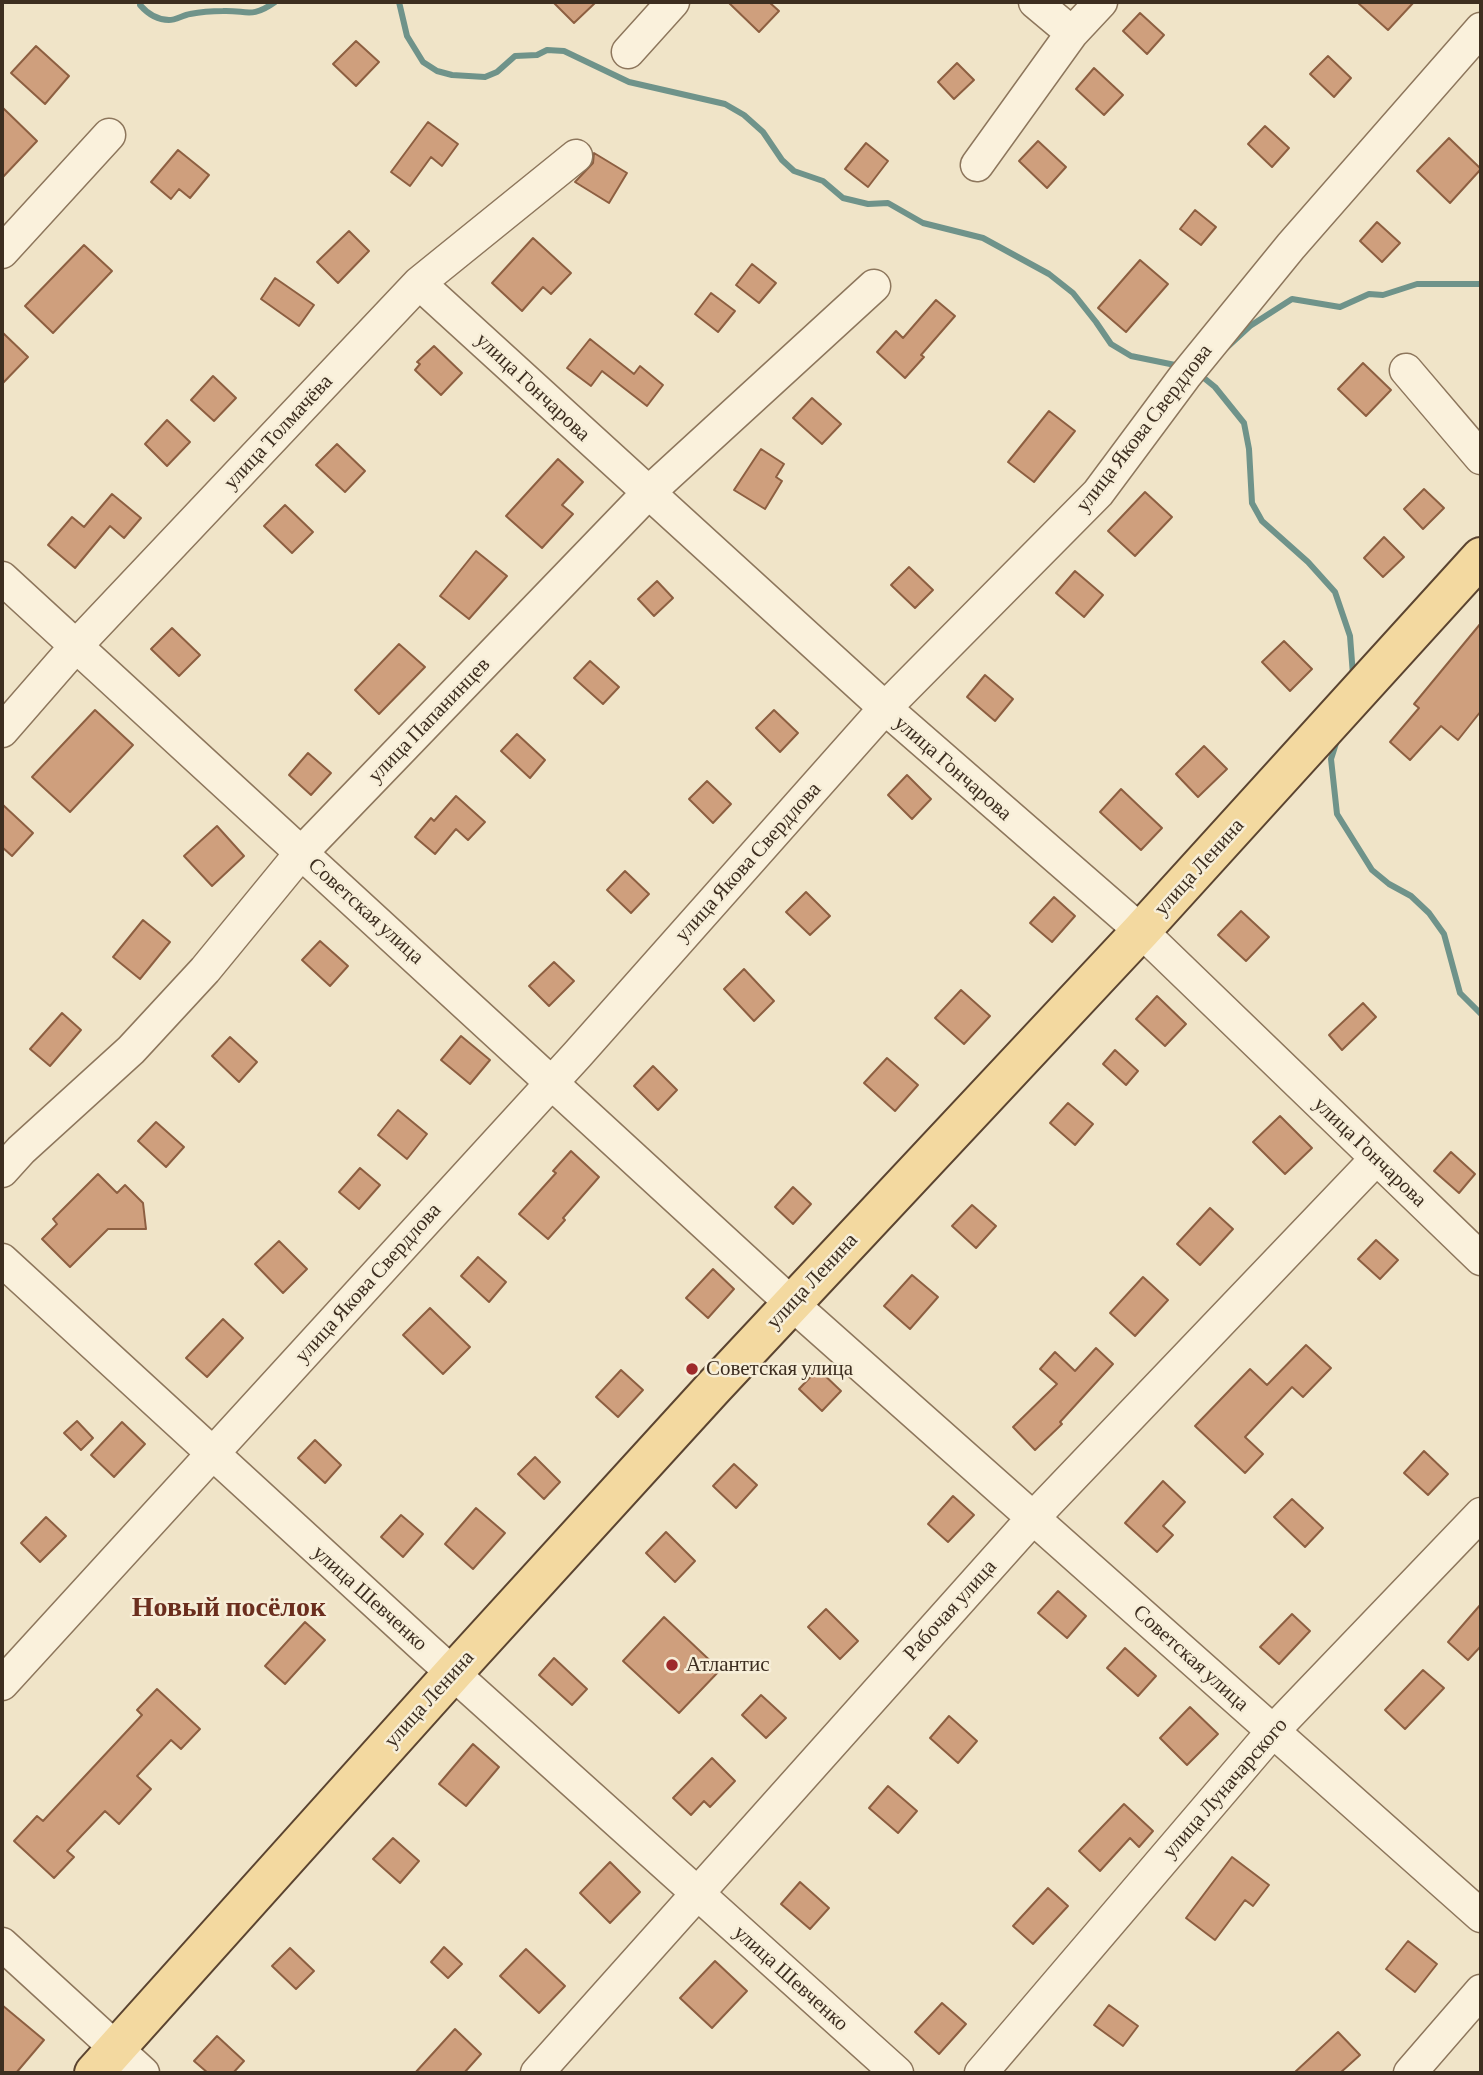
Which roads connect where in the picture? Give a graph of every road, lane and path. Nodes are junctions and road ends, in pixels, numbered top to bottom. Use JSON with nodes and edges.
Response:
{"nodes":[{"id":1,"x":673,"y":2,"type":"edge"},
{"id":2,"x":1035,"y":2,"type":"edge"},
{"id":3,"x":1101,"y":2,"type":"edge"},
{"id":4,"x":1481,"y":29,"type":"edge"},
{"id":5,"x":1072,"y":33,"type":"junction"},
{"id":6,"x":628,"y":51,"type":"dead end"},
{"id":7,"x":109,"y":135,"type":"dead end"},
{"id":8,"x":576,"y":156,"type":"dead end"},
{"id":9,"x":977,"y":165,"type":"dead end"},
{"id":10,"x":2,"y":252,"type":"edge"},
{"id":11,"x":419,"y":283,"type":"junction"},
{"id":12,"x":874,"y":286,"type":"dead end"},
{"id":13,"x":1406,"y":370,"type":"dead end"},
{"id":14,"x":1481,"y":458,"type":"edge"},
{"id":15,"x":648,"y":493,"type":"junction"},
{"id":16,"x":1481,"y":557,"type":"edge"},
{"id":17,"x":2,"y":578,"type":"edge"},
{"id":18,"x":76,"y":646,"type":"junction"},
{"id":19,"x":885,"y":708,"type":"junction"},
{"id":20,"x":2,"y":732,"type":"edge"},
{"id":21,"x":301,"y":853,"type":"junction"},
{"id":22,"x":1142,"y":931,"type":"junction"},
{"id":23,"x":552,"y":1081,"type":"junction"},
{"id":24,"x":1376,"y":1159,"type":"junction"},
{"id":25,"x":2,"y":1171,"type":"edge"},
{"id":26,"x":1481,"y":1259,"type":"edge"},
{"id":27,"x":2,"y":1260,"type":"edge"},
{"id":28,"x":791,"y":1303,"type":"junction"},
{"id":29,"x":212,"y":1454,"type":"junction"},
{"id":30,"x":1481,"y":1514,"type":"edge"},
{"id":31,"x":1033,"y":1518,"type":"junction"},
{"id":32,"x":453,"y":1673,"type":"junction"},
{"id":33,"x":2,"y":1684,"type":"edge"},
{"id":34,"x":1273,"y":1731,"type":"junction"},
{"id":35,"x":699,"y":1894,"type":"junction"},
{"id":36,"x":1481,"y":1916,"type":"edge"},
{"id":37,"x":2,"y":1944,"type":"edge"},
{"id":38,"x":1481,"y":1991,"type":"edge"},
{"id":39,"x":118,"y":2065,"type":"edge"},
{"id":40,"x":537,"y":2073,"type":"edge"},
{"id":41,"x":897,"y":2073,"type":"edge"},
{"id":42,"x":982,"y":2073,"type":"edge"},
{"id":43,"x":1410,"y":2073,"type":"edge"}],
"edges":[{"from":1,"to":6,"type":"street"},
{"from":2,"to":5,"type":"street"},
{"from":3,"to":5,"type":"street"},
{"from":4,"to":19,"type":"street","name":"улица Якова Свердлова"},
{"from":5,"to":9,"type":"street"},
{"from":7,"to":10,"type":"street"},
{"from":8,"to":11,"type":"street","name":"улица Толмачёва"},
{"from":11,"to":15,"type":"street","name":"улица Гончарова"},
{"from":11,"to":18,"type":"street","name":"улица Толмачёва"},
{"from":12,"to":15,"type":"street","name":"улица Папанинцев"},
{"from":13,"to":14,"type":"street"},
{"from":15,"to":19,"type":"street","name":"улица Гончарова"},
{"from":15,"to":21,"type":"street","name":"улица Папанинцев"},
{"from":16,"to":22,"type":"main road","name":"улица Ленина"},
{"from":17,"to":18,"type":"street","name":"Советская улица"},
{"from":18,"to":20,"type":"street","name":"улица Толмачёва"},
{"from":18,"to":21,"type":"street","name":"Советская улица"},
{"from":19,"to":22,"type":"street","name":"улица Гончарова"},
{"from":19,"to":23,"type":"street","name":"улица Якова Свердлова"},
{"from":21,"to":23,"type":"street","name":"Советская улица"},
{"from":21,"to":25,"type":"street","name":"улица Папанинцев"},
{"from":22,"to":24,"type":"street","name":"улица Гончарова"},
{"from":22,"to":28,"type":"main road","name":"улица Ленина"},
{"from":23,"to":28,"type":"street","name":"Советская улица"},
{"from":23,"to":29,"type":"street","name":"улица Якова Свердлова"},
{"from":24,"to":26,"type":"street","name":"улица Гончарова"},
{"from":24,"to":31,"type":"street","name":"Рабочая улица"},
{"from":27,"to":29,"type":"street","name":"улица Шевченко"},
{"from":28,"to":31,"type":"street","name":"Советская улица"},
{"from":28,"to":32,"type":"main road","name":"улица Ленина"},
{"from":29,"to":32,"type":"street","name":"улица Шевченко"},
{"from":29,"to":33,"type":"street","name":"улица Якова Свердлова"},
{"from":30,"to":34,"type":"street","name":"улица Луначарского"},
{"from":31,"to":34,"type":"street","name":"Советская улица"},
{"from":31,"to":35,"type":"street","name":"Рабочая улица"},
{"from":32,"to":35,"type":"street","name":"улица Шевченко"},
{"from":32,"to":39,"type":"main road","name":"улица Ленина"},
{"from":34,"to":36,"type":"street","name":"Советская улица"},
{"from":34,"to":42,"type":"street","name":"улица Луначарского"},
{"from":35,"to":40,"type":"street","name":"Рабочая улица"},
{"from":35,"to":41,"type":"street","name":"улица Шевченко"},
{"from":37,"to":39,"type":"street"},
{"from":38,"to":43,"type":"street"}]}
